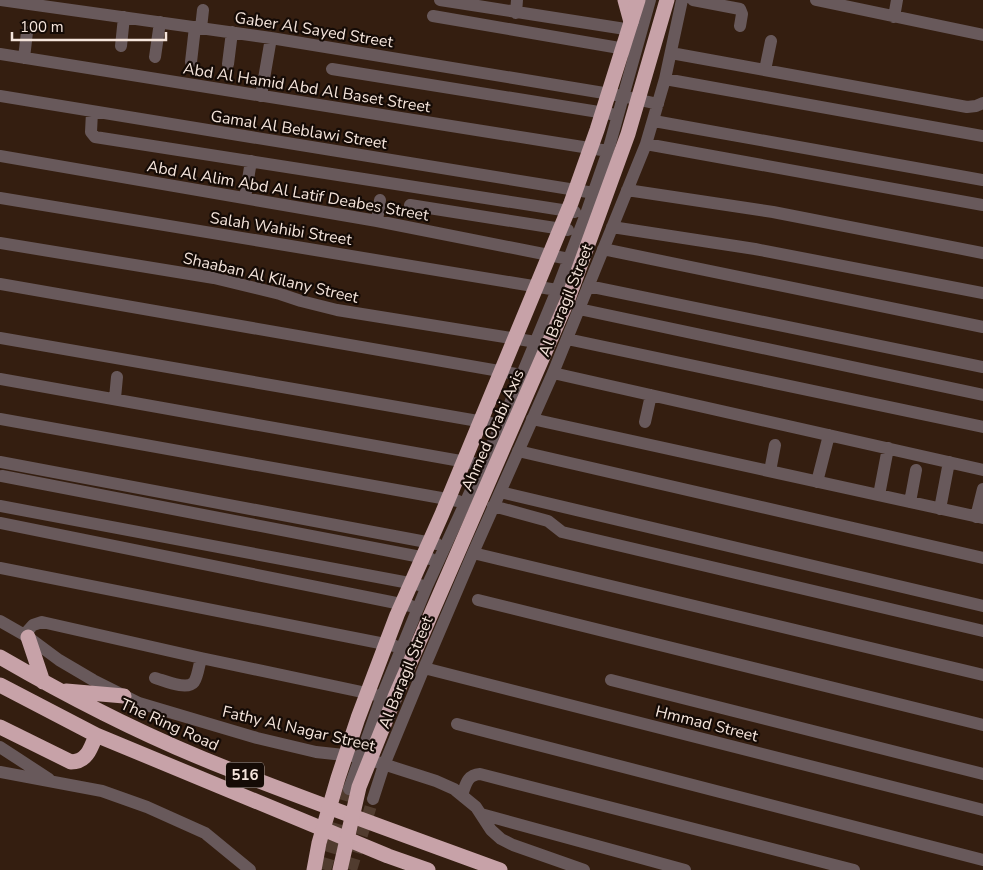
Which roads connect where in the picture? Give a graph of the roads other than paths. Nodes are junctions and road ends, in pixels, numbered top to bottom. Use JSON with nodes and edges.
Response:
{"nodes":[{"id":1,"x":0,"y":0,"type":"edge"},
{"id":2,"x":440,"y":0,"type":"edge"},
{"id":3,"x":626,"y":0,"type":"edge"},
{"id":4,"x":638,"y":0,"type":"edge"},
{"id":5,"x":650,"y":0,"type":"edge"},
{"id":6,"x":667,"y":0,"type":"edge"},
{"id":7,"x":682,"y":0,"type":"edge"},
{"id":8,"x":693,"y":0,"type":"edge"},
{"id":9,"x":816,"y":0,"type":"edge"},
{"id":10,"x":896,"y":0,"type":"edge"},
{"id":11,"x":517,"y":6,"type":"edge"},
{"id":12,"x":203,"y":10,"type":"dead end"},
{"id":13,"x":433,"y":16,"type":"dead end"},
{"id":14,"x":124,"y":17,"type":"junction"},
{"id":15,"x":894,"y":17,"type":"junction"},
{"id":16,"x":160,"y":22,"type":"junction"},
{"id":17,"x":740,"y":26,"type":"dead end"},
{"id":18,"x":636,"y":27,"type":"junction"},
{"id":19,"x":198,"y":28,"type":"junction"},
{"id":20,"x":27,"y":32,"type":"dead end"},
{"id":21,"x":232,"y":32,"type":"junction"},
{"id":22,"x":983,"y":36,"type":"edge"},
{"id":23,"x":271,"y":38,"type":"junction"},
{"id":24,"x":771,"y":41,"type":"dead end"},
{"id":25,"x":121,"y":46,"type":"dead end"},
{"id":26,"x":636,"y":51,"type":"junction"},
{"id":27,"x":671,"y":53,"type":"junction"},
{"id":28,"x":0,"y":54,"type":"edge"},
{"id":29,"x":155,"y":57,"type":"dead end"},
{"id":30,"x":24,"y":58,"type":"junction"},
{"id":31,"x":191,"y":62,"type":"dead end"},
{"id":32,"x":228,"y":64,"type":"dead end"},
{"id":33,"x":332,"y":69,"type":"dead end"},
{"id":34,"x":765,"y":70,"type":"junction"},
{"id":35,"x":665,"y":80,"type":"junction"},
{"id":36,"x":0,"y":96,"type":"edge"},
{"id":37,"x":261,"y":96,"type":"junction"},
{"id":38,"x":622,"y":96,"type":"junction"},
{"id":39,"x":983,"y":103,"type":"edge"},
{"id":40,"x":658,"y":104,"type":"junction"},
{"id":41,"x":92,"y":112,"type":"junction"},
{"id":42,"x":619,"y":115,"type":"junction"},
{"id":43,"x":654,"y":121,"type":"junction"},
{"id":44,"x":983,"y":136,"type":"edge"},
{"id":45,"x":646,"y":144,"type":"junction"},
{"id":46,"x":608,"y":151,"type":"junction"},
{"id":47,"x":0,"y":156,"type":"edge"},
{"id":48,"x":251,"y":162,"type":"junction"},
{"id":49,"x":983,"y":180,"type":"edge"},
{"id":50,"x":627,"y":190,"type":"junction"},
{"id":51,"x":594,"y":193,"type":"junction"},
{"id":52,"x":0,"y":198,"type":"edge"},
{"id":53,"x":245,"y":198,"type":"junction"},
{"id":54,"x":380,"y":200,"type":"dead end"},
{"id":55,"x":410,"y":205,"type":"dead end"},
{"id":56,"x":983,"y":205,"type":"edge"},
{"id":57,"x":586,"y":214,"type":"junction"},
{"id":58,"x":377,"y":221,"type":"junction"},
{"id":59,"x":614,"y":224,"type":"junction"},
{"id":60,"x":579,"y":231,"type":"junction"},
{"id":61,"x":0,"y":243,"type":"edge"},
{"id":62,"x":604,"y":249,"type":"junction"},
{"id":63,"x":983,"y":253,"type":"edge"},
{"id":64,"x":569,"y":259,"type":"junction"},
{"id":65,"x":0,"y":284,"type":"edge"},
{"id":66,"x":588,"y":286,"type":"junction"},
{"id":67,"x":557,"y":290,"type":"junction"},
{"id":68,"x":983,"y":293,"type":"edge"},
{"id":69,"x":579,"y":309,"type":"junction"},
{"id":70,"x":983,"y":328,"type":"edge"},
{"id":71,"x":0,"y":338,"type":"edge"},
{"id":72,"x":567,"y":338,"type":"junction"},
{"id":73,"x":536,"y":342,"type":"junction"},
{"id":74,"x":983,"y":367,"type":"edge"},
{"id":75,"x":553,"y":373,"type":"junction"},
{"id":76,"x":522,"y":375,"type":"junction"},
{"id":77,"x":116,"y":377,"type":"dead end"},
{"id":78,"x":0,"y":379,"type":"edge"},
{"id":79,"x":651,"y":395,"type":"junction"},
{"id":80,"x":983,"y":395,"type":"edge"},
{"id":81,"x":115,"y":398,"type":"junction"},
{"id":82,"x":0,"y":419,"type":"edge"},
{"id":83,"x":532,"y":419,"type":"junction"},
{"id":84,"x":645,"y":422,"type":"dead end"},
{"id":85,"x":501,"y":425,"type":"junction"},
{"id":86,"x":983,"y":427,"type":"edge"},
{"id":87,"x":829,"y":435,"type":"junction"},
{"id":88,"x":775,"y":445,"type":"dead end"},
{"id":89,"x":888,"y":448,"type":"junction"},
{"id":90,"x":518,"y":451,"type":"junction"},
{"id":91,"x":0,"y":462,"type":"edge"},
{"id":92,"x":949,"y":462,"type":"junction"},
{"id":93,"x":484,"y":465,"type":"junction"},
{"id":94,"x":916,"y":470,"type":"dead end"},
{"id":95,"x":983,"y":470,"type":"edge"},
{"id":96,"x":770,"y":471,"type":"junction"},
{"id":97,"x":2,"y":476,"type":"dead end"},
{"id":98,"x":817,"y":482,"type":"junction"},
{"id":99,"x":983,"y":489,"type":"edge"},
{"id":100,"x":500,"y":492,"type":"junction"},
{"id":101,"x":879,"y":495,"type":"junction"},
{"id":102,"x":466,"y":502,"type":"junction"},
{"id":103,"x":910,"y":502,"type":"junction"},
{"id":104,"x":0,"y":506,"type":"edge"},
{"id":105,"x":493,"y":506,"type":"junction"},
{"id":106,"x":940,"y":509,"type":"junction"},
{"id":107,"x":979,"y":518,"type":"edge"},
{"id":108,"x":0,"y":523,"type":"edge"},
{"id":109,"x":445,"y":546,"type":"junction"},
{"id":110,"x":472,"y":553,"type":"junction"},
{"id":111,"x":983,"y":558,"type":"edge"},
{"id":112,"x":438,"y":560,"type":"junction"},
{"id":113,"x":0,"y":568,"type":"edge"},
{"id":114,"x":427,"y":586,"type":"junction"},
{"id":115,"x":478,"y":600,"type":"dead end"},
{"id":116,"x":983,"y":606,"type":"edge"},
{"id":117,"x":419,"y":607,"type":"junction"},
{"id":118,"x":0,"y":621,"type":"edge"},
{"id":119,"x":983,"y":630,"type":"edge"},
{"id":120,"x":26,"y":636,"type":"junction"},
{"id":121,"x":402,"y":647,"type":"junction"},
{"id":122,"x":0,"y":657,"type":"edge"},
{"id":123,"x":201,"y":658,"type":"junction"},
{"id":124,"x":424,"y":668,"type":"junction"},
{"id":125,"x":983,"y":675,"type":"edge"},
{"id":126,"x":155,"y":678,"type":"dead end"},
{"id":127,"x":611,"y":680,"type":"dead end"},
{"id":128,"x":44,"y":682,"type":"junction"},
{"id":129,"x":0,"y":685,"type":"edge"},
{"id":130,"x":58,"y":690,"type":"junction"},
{"id":131,"x":124,"y":696,"type":"junction"},
{"id":132,"x":382,"y":696,"type":"junction"},
{"id":133,"x":457,"y":724,"type":"dead end"},
{"id":134,"x":983,"y":725,"type":"edge"},
{"id":135,"x":0,"y":726,"type":"edge"},
{"id":136,"x":96,"y":735,"type":"junction"},
{"id":137,"x":0,"y":747,"type":"edge"},
{"id":138,"x":360,"y":756,"type":"junction"},
{"id":139,"x":384,"y":765,"type":"junction"},
{"id":140,"x":0,"y":772,"type":"edge"},
{"id":141,"x":983,"y":774,"type":"edge"},
{"id":142,"x":53,"y":782,"type":"junction"},
{"id":143,"x":349,"y":789,"type":"tunnel mouth"},
{"id":144,"x":462,"y":795,"type":"junction"},
{"id":145,"x":373,"y":799,"type":"tunnel mouth"},
{"id":146,"x":983,"y":810,"type":"edge"},
{"id":147,"x":481,"y":814,"type":"junction"},
{"id":148,"x":983,"y":860,"type":"edge"},
{"id":149,"x":250,"y":870,"type":"edge"},
{"id":150,"x":314,"y":870,"type":"edge"},
{"id":151,"x":340,"y":870,"type":"edge"},
{"id":152,"x":428,"y":870,"type":"edge"},
{"id":153,"x":500,"y":870,"type":"edge"},
{"id":154,"x":584,"y":870,"type":"edge"},
{"id":155,"x":685,"y":870,"type":"edge"},
{"id":156,"x":854,"y":870,"type":"edge"}],
"edges":[{"from":1,"to":14,"type":"street","name":"Gaber Al Sayed Street"},
{"from":2,"to":11,"type":"street"},
{"from":3,"to":18,"type":"highway"},
{"from":4,"to":18,"type":"highway","name":"Ahmed Orabi Axis","bridge":true},
{"from":5,"to":18,"type":"street","name":"Al Baragil Street"},
{"from":6,"to":151,"type":"highway","name":"Ahmed Orabi Axis","bridge":true},
{"from":7,"to":27,"type":"street","name":"Al Baragil Street"},
{"from":8,"to":17,"type":"street"},
{"from":9,"to":15,"type":"street"},
{"from":10,"to":15,"type":"street"},
{"from":11,"to":18,"type":"street"},
{"from":12,"to":19,"type":"street"},
{"from":13,"to":26,"type":"street"},
{"from":14,"to":16,"type":"street","name":"Gaber Al Sayed Street"},
{"from":14,"to":25,"type":"street"},
{"from":15,"to":22,"type":"street"},
{"from":16,"to":19,"type":"street","name":"Gaber Al Sayed Street"},
{"from":16,"to":29,"type":"street"},
{"from":18,"to":26,"type":"street","name":"Al Baragil Street"},
{"from":18,"to":150,"type":"highway","name":"Ahmed Orabi Axis","bridge":true},
{"from":19,"to":21,"type":"street","name":"Gaber Al Sayed Street"},
{"from":19,"to":31,"type":"street"},
{"from":20,"to":30,"type":"street"},
{"from":21,"to":23,"type":"street","name":"Gaber Al Sayed Street"},
{"from":21,"to":32,"type":"street"},
{"from":23,"to":37,"type":"street"},
{"from":23,"to":38,"type":"street","name":"Gaber Al Sayed Street"},
{"from":24,"to":34,"type":"street"},
{"from":26,"to":38,"type":"street","name":"Al Baragil Street"},
{"from":27,"to":34,"type":"street"},
{"from":27,"to":35,"type":"street","name":"Al Baragil Street"},
{"from":28,"to":30,"type":"street","name":"Abd Al Hamid Abd Al Baset Street"},
{"from":30,"to":37,"type":"street","name":"Abd Al Hamid Abd Al Baset Street"},
{"from":33,"to":42,"type":"street"},
{"from":34,"to":39,"type":"street"},
{"from":35,"to":40,"type":"street","name":"Al Baragil Street"},
{"from":35,"to":44,"type":"street"},
{"from":36,"to":41,"type":"street","name":"Gamal Al Beblawi Street"},
{"from":37,"to":46,"type":"street","name":"Abd Al Hamid Abd Al Baset Street"},
{"from":38,"to":40,"type":"street","name":"Gaber Al Sayed Street"},
{"from":38,"to":42,"type":"street","name":"Al Baragil Street"},
{"from":40,"to":43,"type":"street","name":"Al Baragil Street"},
{"from":41,"to":48,"type":"street"},
{"from":41,"to":51,"type":"street","name":"Gamal Al Beblawi Street"},
{"from":42,"to":46,"type":"street","name":"Al Baragil Street"},
{"from":43,"to":45,"type":"street","name":"Al Baragil Street"},
{"from":43,"to":49,"type":"street"},
{"from":45,"to":50,"type":"street","name":"Al Baragil Street"},
{"from":45,"to":56,"type":"street"},
{"from":46,"to":51,"type":"street","name":"Al Baragil Street"},
{"from":47,"to":53,"type":"street","name":"Abd Al Alim Abd Al Latif Deabes Street"},
{"from":48,"to":53,"type":"street"},
{"from":48,"to":57,"type":"street"},
{"from":50,"to":59,"type":"street","name":"Al Baragil Street"},
{"from":50,"to":63,"type":"street"},
{"from":51,"to":57,"type":"street","name":"Al Baragil Street"},
{"from":52,"to":67,"type":"street","name":"Salah Wahibi Street"},
{"from":53,"to":58,"type":"street","name":"Abd Al Alim Abd Al Latif Deabes Street"},
{"from":54,"to":58,"type":"street"},
{"from":55,"to":60,"type":"street"},
{"from":57,"to":59,"type":"street"},
{"from":57,"to":60,"type":"street","name":"Al Baragil Street"},
{"from":58,"to":64,"type":"street","name":"Abd Al Alim Abd Al Latif Deabes Street"},
{"from":59,"to":62,"type":"street","name":"Al Baragil Street"},
{"from":59,"to":68,"type":"street"},
{"from":60,"to":64,"type":"street","name":"Al Baragil Street"},
{"from":61,"to":73,"type":"street","name":"Shaaban Al Kilany Street"},
{"from":62,"to":66,"type":"street","name":"Al Baragil Street"},
{"from":62,"to":70,"type":"street"},
{"from":64,"to":67,"type":"street","name":"Al Baragil Street"},
{"from":65,"to":76,"type":"street"},
{"from":66,"to":69,"type":"street","name":"Al Baragil Street"},
{"from":66,"to":74,"type":"street"},
{"from":67,"to":73,"type":"street","name":"Al Baragil Street"},
{"from":69,"to":72,"type":"street","name":"Al Baragil Street"},
{"from":69,"to":80,"type":"street"},
{"from":71,"to":85,"type":"street"},
{"from":72,"to":75,"type":"street","name":"Al Baragil Street"},
{"from":72,"to":86,"type":"street"},
{"from":73,"to":76,"type":"street","name":"Al Baragil Street"},
{"from":75,"to":79,"type":"street"},
{"from":75,"to":83,"type":"street","name":"Al Baragil Street"},
{"from":76,"to":85,"type":"street","name":"Al Baragil Street"},
{"from":77,"to":81,"type":"street"},
{"from":78,"to":81,"type":"street"},
{"from":79,"to":84,"type":"street"},
{"from":79,"to":87,"type":"street"},
{"from":81,"to":93,"type":"street"},
{"from":82,"to":102,"type":"street"},
{"from":83,"to":90,"type":"street","name":"Al Baragil Street"},
{"from":83,"to":96,"type":"street"},
{"from":85,"to":93,"type":"street","name":"Al Baragil Street"},
{"from":87,"to":89,"type":"street"},
{"from":87,"to":98,"type":"street"},
{"from":88,"to":96,"type":"street"},
{"from":89,"to":92,"type":"street"},
{"from":89,"to":101,"type":"street"},
{"from":90,"to":100,"type":"street","name":"Al Baragil Street"},
{"from":90,"to":111,"type":"street"},
{"from":91,"to":109,"type":"street"},
{"from":92,"to":95,"type":"street"},
{"from":92,"to":106,"type":"street"},
{"from":93,"to":102,"type":"street","name":"Al Baragil Street"},
{"from":94,"to":103,"type":"street"},
{"from":96,"to":98,"type":"street"},
{"from":97,"to":112,"type":"street"},
{"from":98,"to":101,"type":"street"},
{"from":99,"to":107,"type":"street"},
{"from":100,"to":105,"type":"street","name":"Al Baragil Street"},
{"from":100,"to":116,"type":"street"},
{"from":101,"to":103,"type":"street"},
{"from":102,"to":109,"type":"street","name":"Al Baragil Street"},
{"from":103,"to":106,"type":"street"},
{"from":104,"to":114,"type":"street"},
{"from":105,"to":110,"type":"street","name":"Al Baragil Street"},
{"from":105,"to":119,"type":"street"},
{"from":106,"to":107,"type":"street"},
{"from":108,"to":117,"type":"street"},
{"from":109,"to":112,"type":"street","name":"Al Baragil Street"},
{"from":110,"to":124,"type":"street","name":"Al Baragil Street"},
{"from":110,"to":125,"type":"street"},
{"from":112,"to":114,"type":"street","name":"Al Baragil Street"},
{"from":113,"to":121,"type":"street"},
{"from":114,"to":117,"type":"street","name":"Al Baragil Street"},
{"from":115,"to":134,"type":"street"},
{"from":117,"to":121,"type":"street","name":"Al Baragil Street"},
{"from":118,"to":120,"type":"street","name":"Fathy Al Nagar Street"},
{"from":120,"to":123,"type":"street"},
{"from":120,"to":128,"type":"highway"},
{"from":120,"to":131,"type":"street","name":"Fathy Al Nagar Street"},
{"from":121,"to":132,"type":"street","name":"Al Baragil Street"},
{"from":122,"to":128,"type":"highway","name":"The Ring Road","number":"516"},
{"from":123,"to":126,"type":"street"},
{"from":123,"to":132,"type":"street"},
{"from":124,"to":139,"type":"street","name":"Al Baragil Street"},
{"from":124,"to":146,"type":"street","name":"Hmmad Street"},
{"from":127,"to":141,"type":"street"},
{"from":128,"to":130,"type":"highway","name":"The Ring Road","number":"516"},
{"from":129,"to":136,"type":"highway","number":"516"},
{"from":130,"to":131,"type":"highway"},
{"from":130,"to":153,"type":"highway","name":"The Ring Road","number":"516"},
{"from":131,"to":138,"type":"street","name":"Fathy Al Nagar Street"},
{"from":132,"to":138,"type":"street","name":"Al Baragil Street"},
{"from":133,"to":148,"type":"street"},
{"from":135,"to":136,"type":"highway"},
{"from":136,"to":152,"type":"highway","number":"516"},
{"from":137,"to":142,"type":"street"},
{"from":138,"to":139,"type":"street","name":"Fathy Al Nagar Street"},
{"from":138,"to":143,"type":"street","name":"Al Baragil Street"},
{"from":139,"to":144,"type":"street","name":"Fathy Al Nagar Street"},
{"from":139,"to":145,"type":"street","name":"Al Baragil Street"},
{"from":140,"to":142,"type":"street"},
{"from":142,"to":149,"type":"street"},
{"from":144,"to":147,"type":"street","name":"Fathy Al Nagar Street"},
{"from":144,"to":156,"type":"street"},
{"from":147,"to":154,"type":"street","name":"Fathy Al Nagar Street"},
{"from":147,"to":155,"type":"street"}]}
